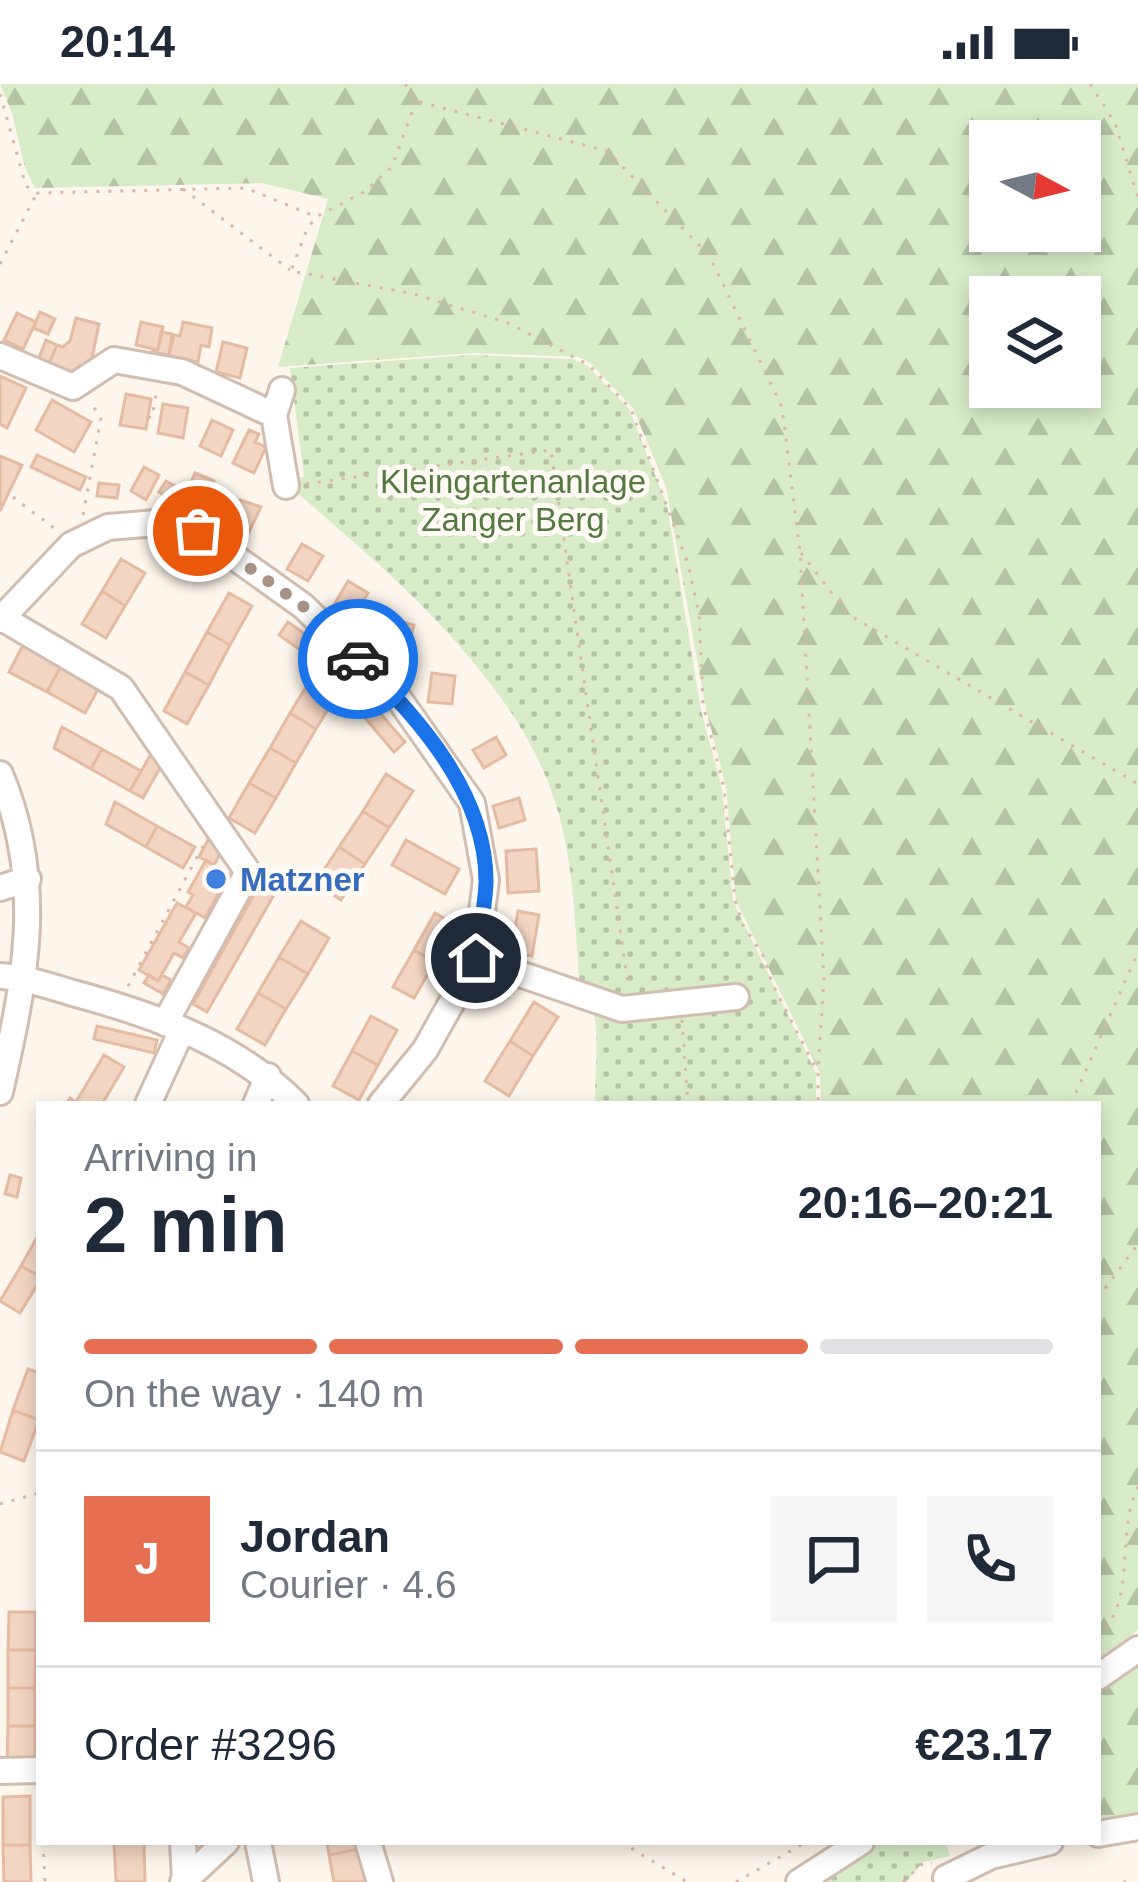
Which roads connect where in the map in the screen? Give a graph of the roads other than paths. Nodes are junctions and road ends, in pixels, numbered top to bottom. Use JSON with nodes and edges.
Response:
{"nodes":[{"id":1,"x":0,"y":356,"type":"edge"},
{"id":2,"x":286,"y":486,"type":"road end"},
{"id":3,"x":1,"y":619,"type":"edge"},
{"id":4,"x":0,"y":774,"type":"edge"},
{"id":5,"x":5,"y":801,"type":"edge"},
{"id":6,"x":28,"y":879,"type":"junction"},
{"id":7,"x":0,"y":888,"type":"edge"},
{"id":8,"x":476,"y":958,"type":"junction"},
{"id":9,"x":11,"y":978,"type":"edge"},
{"id":10,"x":736,"y":997,"type":"dead end"},
{"id":11,"x":174,"y":1027,"type":"junction"},
{"id":12,"x":3,"y":1065,"type":"edge"},
{"id":13,"x":268,"y":1076,"type":"junction"},
{"id":14,"x":0,"y":1092,"type":"edge"},
{"id":15,"x":149,"y":1101,"type":"edge"},
{"id":16,"x":257,"y":1101,"type":"edge"},
{"id":17,"x":293,"y":1101,"type":"edge"},
{"id":18,"x":383,"y":1101,"type":"edge"},
{"id":19,"x":1138,"y":1649,"type":"edge"},
{"id":20,"x":1101,"y":1675,"type":"edge"},
{"id":21,"x":36,"y":1770,"type":"edge"},
{"id":22,"x":0,"y":1771,"type":"edge"},
{"id":23,"x":1138,"y":1827,"type":"edge"},
{"id":24,"x":1101,"y":1833,"type":"edge"},
{"id":25,"x":183,"y":1845,"type":"edge"},
{"id":26,"x":223,"y":1845,"type":"edge"},
{"id":27,"x":259,"y":1845,"type":"edge"},
{"id":28,"x":369,"y":1845,"type":"edge"},
{"id":29,"x":856,"y":1845,"type":"edge"},
{"id":30,"x":1037,"y":1845,"type":"edge"},
{"id":31,"x":946,"y":1878,"type":"road end"},
{"id":32,"x":184,"y":1881,"type":"edge"},
{"id":33,"x":266,"y":1882,"type":"edge"},
{"id":34,"x":380,"y":1882,"type":"edge"},
{"id":35,"x":799,"y":1882,"type":"edge"}],
"edges":[{"from":1,"to":2,"type":"street"},
{"from":3,"to":8,"type":"street"},
{"from":3,"to":11,"type":"street"},
{"from":4,"to":5,"type":"street"},
{"from":5,"to":6,"type":"street"},
{"from":6,"to":7,"type":"street"},
{"from":6,"to":9,"type":"street"},
{"from":8,"to":10,"type":"street"},
{"from":8,"to":18,"type":"street"},
{"from":9,"to":11,"type":"street"},
{"from":9,"to":12,"type":"street"},
{"from":11,"to":13,"type":"street"},
{"from":11,"to":15,"type":"street"},
{"from":12,"to":14,"type":"street"},
{"from":13,"to":16,"type":"street"},
{"from":13,"to":17,"type":"street"},
{"from":19,"to":20,"type":"street"},
{"from":21,"to":22,"type":"street"},
{"from":23,"to":24,"type":"street"},
{"from":25,"to":32,"type":"street"},
{"from":26,"to":32,"type":"street"},
{"from":27,"to":33,"type":"street"},
{"from":28,"to":34,"type":"street"},
{"from":29,"to":35,"type":"street"},
{"from":30,"to":31,"type":"street"}]}
